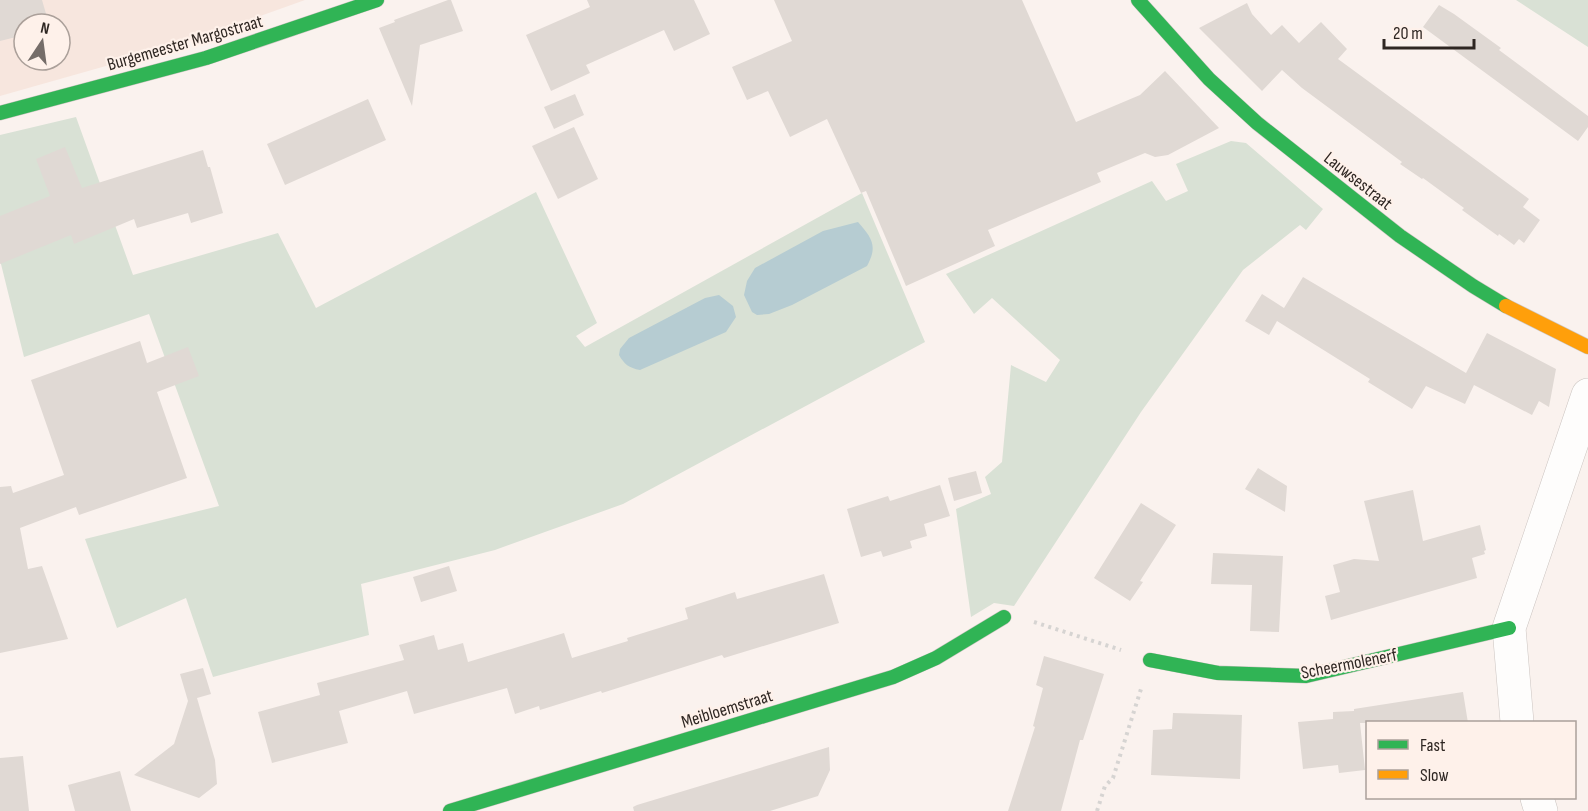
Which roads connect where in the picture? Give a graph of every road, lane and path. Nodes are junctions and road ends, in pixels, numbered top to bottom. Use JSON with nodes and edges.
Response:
{"nodes":[{"id":1,"x":377,"y":0,"type":"edge"},
{"id":2,"x":1138,"y":0,"type":"edge"},
{"id":3,"x":0,"y":113,"type":"edge"},
{"id":4,"x":1588,"y":347,"type":"edge"},
{"id":5,"x":1588,"y":395,"type":"edge"},
{"id":6,"x":1004,"y":617,"type":"joint"},
{"id":7,"x":1509,"y":628,"type":"junction"},
{"id":8,"x":1150,"y":660,"type":"junction"},
{"id":9,"x":1517,"y":721,"type":"edge"},
{"id":10,"x":450,"y":811,"type":"edge"},
{"id":11,"x":1097,"y":811,"type":"edge"}],
"edges":[{"from":1,"to":3,"type":"street","name":"Burgemeester Margostraat"},
{"from":2,"to":4,"type":"street","name":"Lauwsestraat"},
{"from":5,"to":7,"type":"street"},
{"from":6,"to":8,"type":"path"},
{"from":6,"to":10,"type":"street","name":"Meibloemstraat"},
{"from":7,"to":8,"type":"street","name":"Scheermolenerf"},
{"from":7,"to":9,"type":"street"},
{"from":8,"to":11,"type":"path"}]}
